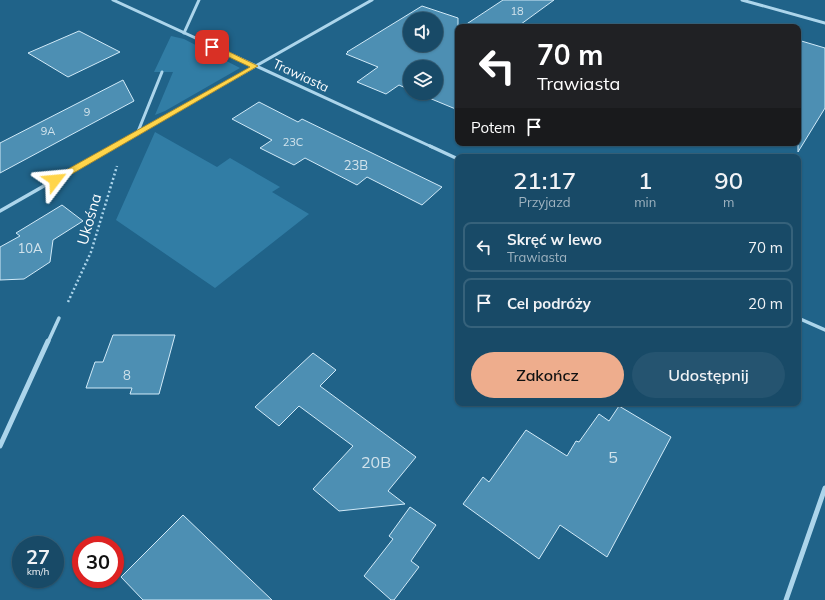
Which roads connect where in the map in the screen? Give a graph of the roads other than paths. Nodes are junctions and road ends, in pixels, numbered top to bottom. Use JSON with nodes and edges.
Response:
{"nodes":[{"id":1,"x":113,"y":0,"type":"edge"},
{"id":2,"x":199,"y":0,"type":"edge"},
{"id":3,"x":372,"y":0,"type":"edge"},
{"id":4,"x":742,"y":0,"type":"edge"},
{"id":5,"x":825,"y":23,"type":"edge"},
{"id":6,"x":184,"y":33,"type":"junction"},
{"id":7,"x":255,"y":66,"type":"junction"},
{"id":8,"x":162,"y":72,"type":"dead end"},
{"id":9,"x":137,"y":134,"type":"junction"},
{"id":10,"x":455,"y":158,"type":"edge"},
{"id":11,"x":0,"y":211,"type":"edge"},
{"id":12,"x":59,"y":318,"type":"road end"},
{"id":13,"x":801,"y":319,"type":"edge"},
{"id":14,"x":825,"y":330,"type":"edge"},
{"id":15,"x":0,"y":446,"type":"edge"},
{"id":16,"x":825,"y":488,"type":"edge"},
{"id":17,"x":786,"y":600,"type":"edge"}],
"edges":[{"from":1,"to":6,"type":"street","name":"Trawiasta"},
{"from":2,"to":6,"type":"street"},
{"from":3,"to":7,"type":"street"},
{"from":4,"to":5,"type":"street"},
{"from":6,"to":7,"type":"street","name":"Trawiasta"},
{"from":7,"to":9,"type":"street"},
{"from":7,"to":10,"type":"street","name":"Trawiasta"},
{"from":8,"to":9,"type":"street"},
{"from":9,"to":11,"type":"street"},
{"from":12,"to":15,"type":"street"},
{"from":13,"to":14,"type":"street"},
{"from":16,"to":17,"type":"street"}]}
